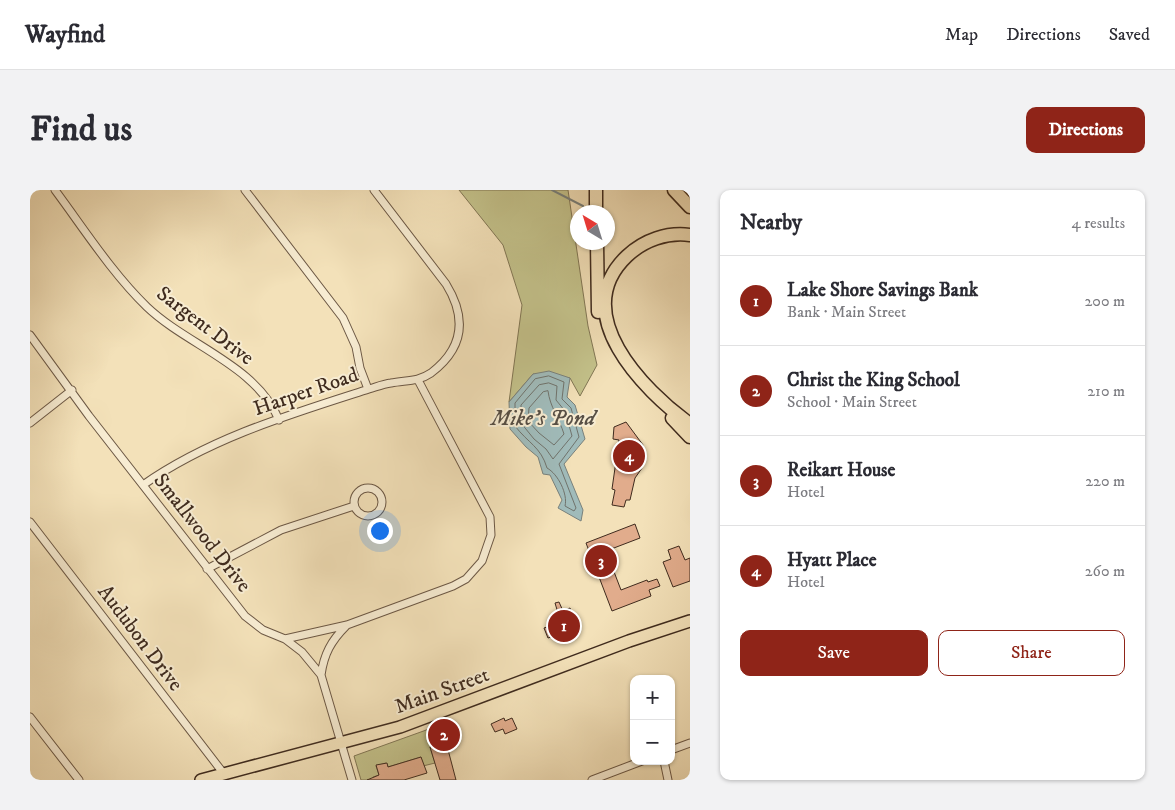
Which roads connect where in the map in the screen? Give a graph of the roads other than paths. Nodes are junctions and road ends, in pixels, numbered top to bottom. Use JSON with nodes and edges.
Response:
{"nodes":[{"id":1,"x":55,"y":190,"type":"edge"},
{"id":2,"x":245,"y":190,"type":"edge"},
{"id":3,"x":374,"y":190,"type":"edge"},
{"id":4,"x":596,"y":190,"type":"edge"},
{"id":5,"x":674,"y":190,"type":"edge"},
{"id":6,"x":596,"y":205,"type":"edge"},
{"id":7,"x":690,"y":207,"type":"edge"},
{"id":8,"x":690,"y":234,"type":"edge"},
{"id":9,"x":597,"y":250,"type":"edge"},
{"id":10,"x":30,"y":335,"type":"edge"},
{"id":11,"x":418,"y":380,"type":"junction"},
{"id":12,"x":368,"y":389,"type":"junction"},
{"id":13,"x":72,"y":390,"type":"junction"},
{"id":14,"x":279,"y":420,"type":"junction"},
{"id":15,"x":673,"y":420,"type":"junction"},
{"id":16,"x":30,"y":422,"type":"edge"},
{"id":17,"x":690,"y":424,"type":"edge"},
{"id":18,"x":690,"y":432,"type":"edge"},
{"id":19,"x":690,"y":437,"type":"edge"},
{"id":20,"x":142,"y":485,"type":"junction"},
{"id":21,"x":354,"y":506,"type":"junction"},
{"id":22,"x":30,"y":522,"type":"edge"},
{"id":23,"x":207,"y":569,"type":"junction"},
{"id":24,"x":690,"y":621,"type":"edge"},
{"id":25,"x":347,"y":625,"type":"junction"},
{"id":26,"x":285,"y":639,"type":"junction"},
{"id":27,"x":321,"y":675,"type":"junction"},
{"id":28,"x":30,"y":717,"type":"edge"},
{"id":29,"x":341,"y":743,"type":"junction"},
{"id":30,"x":690,"y":743,"type":"edge"},
{"id":31,"x":675,"y":749,"type":"edge"},
{"id":32,"x":631,"y":765,"type":"edge"},
{"id":33,"x":665,"y":765,"type":"edge"},
{"id":34,"x":224,"y":774,"type":"junction"},
{"id":35,"x":79,"y":780,"type":"edge"},
{"id":36,"x":202,"y":780,"type":"edge"},
{"id":37,"x":352,"y":780,"type":"edge"},
{"id":38,"x":592,"y":780,"type":"edge"},
{"id":39,"x":668,"y":780,"type":"edge"}],
"edges":[{"from":1,"to":14,"type":"street","name":"Sargent Drive"},
{"from":2,"to":12,"type":"street"},
{"from":3,"to":11,"type":"street"},
{"from":4,"to":6,"type":"highway"},
{"from":5,"to":7,"type":"highway"},
{"from":8,"to":17,"type":"highway"},
{"from":9,"to":15,"type":"highway"},
{"from":10,"to":13,"type":"street","name":"Smallwood Drive"},
{"from":11,"to":12,"type":"street","name":"Harper Road"},
{"from":11,"to":25,"type":"street"},
{"from":12,"to":14,"type":"street","name":"Harper Road"},
{"from":13,"to":16,"type":"street"},
{"from":13,"to":20,"type":"street","name":"Smallwood Drive"},
{"from":14,"to":20,"type":"street","name":"Harper Road"},
{"from":15,"to":18,"type":"highway"},
{"from":15,"to":19,"type":"highway"},
{"from":20,"to":23,"type":"street","name":"Smallwood Drive"},
{"from":21,"to":21,"type":"street"},
{"from":21,"to":23,"type":"street"},
{"from":22,"to":34,"type":"street","name":"Audubon Drive"},
{"from":23,"to":26,"type":"street","name":"Smallwood Drive"},
{"from":24,"to":29,"type":"main road","name":"Main Street"},
{"from":25,"to":26,"type":"street"},
{"from":25,"to":27,"type":"street"},
{"from":26,"to":27,"type":"street","name":"Smallwood Drive"},
{"from":27,"to":29,"type":"street","name":"Smallwood Drive"},
{"from":28,"to":35,"type":"street"},
{"from":29,"to":34,"type":"main road","name":"Main Street"},
{"from":29,"to":37,"type":"street","name":"Smallwood Drive"},
{"from":30,"to":31,"type":"street"},
{"from":32,"to":38,"type":"street"},
{"from":33,"to":39,"type":"street"},
{"from":34,"to":36,"type":"main road","name":"Main Street"}]}
